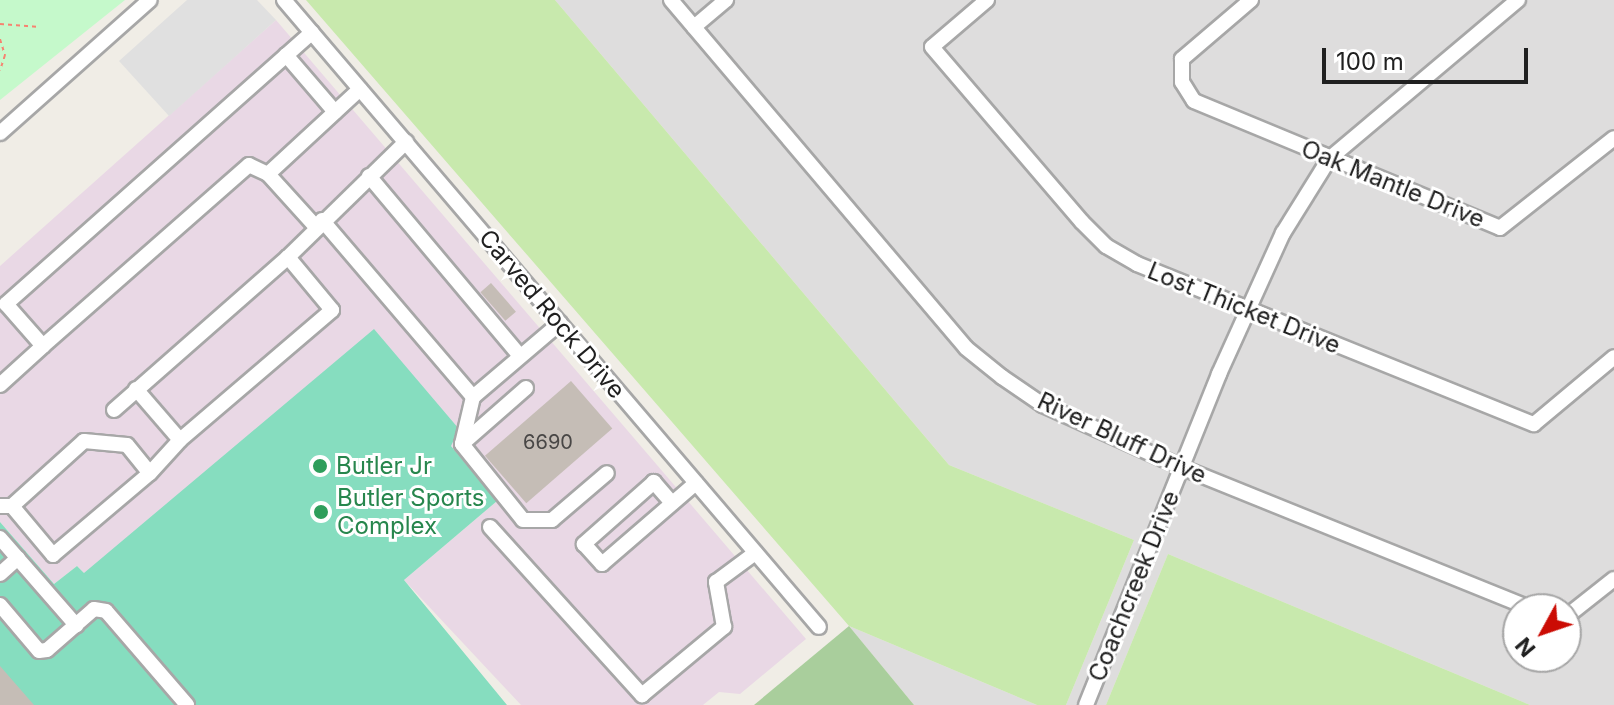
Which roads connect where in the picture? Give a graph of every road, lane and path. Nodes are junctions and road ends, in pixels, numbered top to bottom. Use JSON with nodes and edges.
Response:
{"nodes":[{"id":1,"x":150,"y":0,"type":"edge"},
{"id":2,"x":284,"y":0,"type":"edge"},
{"id":3,"x":671,"y":0,"type":"edge"},
{"id":4,"x":726,"y":0,"type":"edge"},
{"id":5,"x":987,"y":0,"type":"edge"},
{"id":6,"x":1251,"y":0,"type":"edge"},
{"id":7,"x":1518,"y":0,"type":"edge"},
{"id":8,"x":0,"y":24,"type":"edge"},
{"id":9,"x":40,"y":27,"type":"dead end"},
{"id":10,"x":694,"y":27,"type":"junction"},
{"id":11,"x":312,"y":32,"type":"junction"},
{"id":12,"x":0,"y":39,"type":"edge"},
{"id":13,"x":286,"y":55,"type":"junction"},
{"id":14,"x":0,"y":70,"type":"edge"},
{"id":15,"x":360,"y":89,"type":"junction"},
{"id":16,"x":335,"y":112,"type":"junction"},
{"id":17,"x":0,"y":133,"type":"edge"},
{"id":18,"x":1614,"y":138,"type":"edge"},
{"id":19,"x":406,"y":142,"type":"junction"},
{"id":20,"x":1329,"y":159,"type":"junction"},
{"id":21,"x":268,"y":174,"type":"junction"},
{"id":22,"x":369,"y":176,"type":"junction"},
{"id":23,"x":319,"y":223,"type":"junction"},
{"id":24,"x":288,"y":257,"type":"junction"},
{"id":25,"x":3,"y":305,"type":"edge"},
{"id":26,"x":1247,"y":309,"type":"junction"},
{"id":27,"x":560,"y":323,"type":"junction"},
{"id":28,"x":43,"y":346,"type":"junction"},
{"id":29,"x":520,"y":356,"type":"junction"},
{"id":30,"x":1614,"y":357,"type":"edge"},
{"id":31,"x":0,"y":385,"type":"edge"},
{"id":32,"x":526,"y":388,"type":"dead end"},
{"id":33,"x":136,"y":389,"type":"junction"},
{"id":34,"x":473,"y":397,"type":"junction"},
{"id":35,"x":114,"y":410,"type":"dead end"},
{"id":36,"x":180,"y":440,"type":"junction"},
{"id":37,"x":462,"y":444,"type":"junction"},
{"id":38,"x":1183,"y":468,"type":"junction"},
{"id":39,"x":150,"y":473,"type":"junction"},
{"id":40,"x":607,"y":473,"type":"dead end"},
{"id":41,"x":696,"y":483,"type":"junction"},
{"id":42,"x":672,"y":503,"type":"junction"},
{"id":43,"x":6,"y":506,"type":"edge"},
{"id":44,"x":490,"y":527,"type":"dead end"},
{"id":45,"x":0,"y":538,"type":"edge"},
{"id":46,"x":755,"y":553,"type":"junction"},
{"id":47,"x":18,"y":558,"type":"junction"},
{"id":48,"x":0,"y":574,"type":"edge"},
{"id":49,"x":1614,"y":579,"type":"edge"},
{"id":50,"x":1502,"y":597,"type":"edge"},
{"id":51,"x":1582,"y":604,"type":"edge"},
{"id":52,"x":0,"y":605,"type":"edge"},
{"id":53,"x":76,"y":625,"type":"junction"},
{"id":54,"x":819,"y":627,"type":"dead end"},
{"id":55,"x":636,"y":700,"type":"edge"},
{"id":56,"x":187,"y":705,"type":"edge"},
{"id":57,"x":1086,"y":705,"type":"edge"}],
"edges":[{"from":1,"to":17,"type":"street"},
{"from":2,"to":11,"type":"street","name":"Carved Rock Drive"},
{"from":3,"to":10,"type":"street","name":"River Bluff Drive"},
{"from":4,"to":10,"type":"street"},
{"from":5,"to":26,"type":"street","name":"Lost Thicket Drive"},
{"from":6,"to":20,"type":"street","name":"Oak Mantle Drive"},
{"from":7,"to":20,"type":"street","name":"Coachcreek Drive"},
{"from":8,"to":9,"type":"path"},
{"from":10,"to":38,"type":"street","name":"River Bluff Drive"},
{"from":11,"to":13,"type":"street"},
{"from":11,"to":15,"type":"street","name":"Carved Rock Drive"},
{"from":12,"to":14,"type":"path"},
{"from":13,"to":16,"type":"street"},
{"from":13,"to":25,"type":"street"},
{"from":15,"to":16,"type":"street"},
{"from":15,"to":19,"type":"street","name":"Carved Rock Drive"},
{"from":16,"to":21,"type":"street"},
{"from":18,"to":20,"type":"street","name":"Oak Mantle Drive"},
{"from":19,"to":22,"type":"street"},
{"from":19,"to":27,"type":"street","name":"Carved Rock Drive"},
{"from":20,"to":26,"type":"street","name":"Coachcreek Drive"},
{"from":21,"to":23,"type":"street"},
{"from":21,"to":28,"type":"street"},
{"from":22,"to":23,"type":"street"},
{"from":22,"to":29,"type":"street"},
{"from":23,"to":24,"type":"street"},
{"from":23,"to":34,"type":"street"},
{"from":24,"to":33,"type":"street"},
{"from":24,"to":36,"type":"street"},
{"from":25,"to":28,"type":"street"},
{"from":26,"to":30,"type":"street","name":"Lost Thicket Drive"},
{"from":26,"to":38,"type":"street","name":"Coachcreek Drive"},
{"from":27,"to":29,"type":"street"},
{"from":27,"to":41,"type":"street","name":"Carved Rock Drive"},
{"from":28,"to":31,"type":"street"},
{"from":29,"to":34,"type":"street"},
{"from":32,"to":37,"type":"street"},
{"from":33,"to":35,"type":"street"},
{"from":33,"to":36,"type":"street"},
{"from":34,"to":37,"type":"street"},
{"from":36,"to":39,"type":"street"},
{"from":37,"to":40,"type":"street"},
{"from":38,"to":50,"type":"street","name":"River Bluff Drive"},
{"from":38,"to":57,"type":"street","name":"Coachcreek Drive"},
{"from":39,"to":43,"type":"street"},
{"from":39,"to":43,"type":"street"},
{"from":41,"to":42,"type":"street"},
{"from":41,"to":46,"type":"street","name":"Carved Rock Drive"},
{"from":42,"to":42,"type":"street"},
{"from":44,"to":55,"type":"street"},
{"from":45,"to":47,"type":"street"},
{"from":46,"to":54,"type":"street","name":"Carved Rock Drive"},
{"from":46,"to":55,"type":"street"},
{"from":47,"to":48,"type":"street"},
{"from":47,"to":53,"type":"street"},
{"from":49,"to":51,"type":"street"},
{"from":52,"to":53,"type":"street"},
{"from":53,"to":56,"type":"street"}]}
